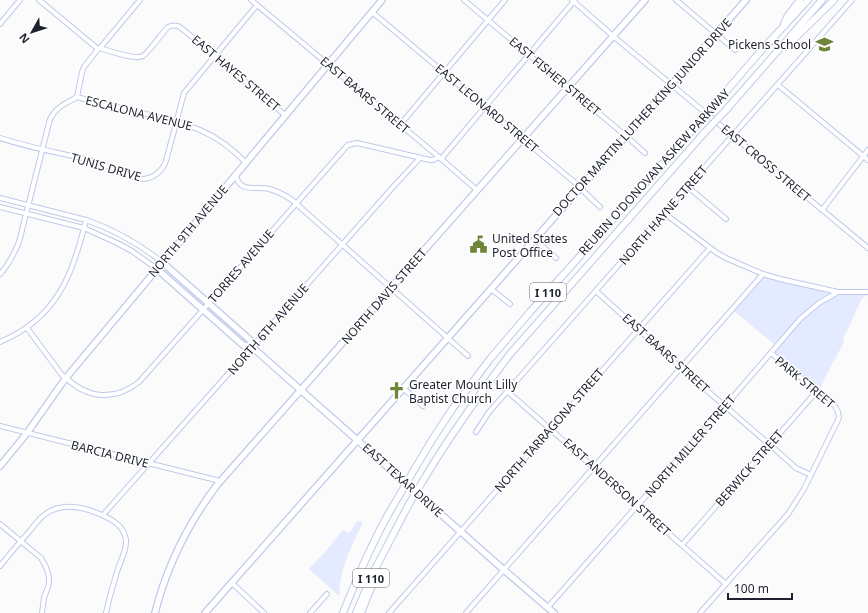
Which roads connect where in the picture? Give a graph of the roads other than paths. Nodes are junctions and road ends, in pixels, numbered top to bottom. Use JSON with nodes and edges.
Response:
{"nodes":[{"id":1,"x":20,"y":0,"type":"edge"},
{"id":2,"x":39,"y":0,"type":"edge"},
{"id":3,"x":140,"y":0,"type":"edge"},
{"id":4,"x":252,"y":0,"type":"edge"},
{"id":5,"x":382,"y":0,"type":"edge"},
{"id":6,"x":464,"y":0,"type":"edge"},
{"id":7,"x":505,"y":0,"type":"edge"},
{"id":8,"x":645,"y":0,"type":"edge"},
{"id":9,"x":676,"y":0,"type":"edge"},
{"id":10,"x":746,"y":0,"type":"edge"},
{"id":11,"x":800,"y":0,"type":"edge"},
{"id":12,"x":808,"y":0,"type":"edge"},
{"id":13,"x":822,"y":0,"type":"edge"},
{"id":14,"x":834,"y":0,"type":"edge"},
{"id":15,"x":852,"y":0,"type":"edge"},
{"id":16,"x":574,"y":1,"type":"edge"},
{"id":17,"x":257,"y":5,"type":"junction"},
{"id":18,"x":372,"y":12,"type":"junction"},
{"id":19,"x":488,"y":20,"type":"junction"},
{"id":20,"x":0,"y":24,"type":"edge"},
{"id":21,"x":782,"y":28,"type":"junction"},
{"id":22,"x":716,"y":34,"type":"junction"},
{"id":23,"x":613,"y":36,"type":"junction"},
{"id":24,"x":99,"y":49,"type":"junction"},
{"id":25,"x":735,"y":50,"type":"dead end"},
{"id":26,"x":529,"y":54,"type":"junction"},
{"id":27,"x":214,"y":56,"type":"junction"},
{"id":28,"x":328,"y":64,"type":"junction"},
{"id":29,"x":444,"y":72,"type":"junction"},
{"id":30,"x":756,"y":76,"type":"junction"},
{"id":31,"x":672,"y":84,"type":"junction"},
{"id":32,"x":778,"y":84,"type":"junction"},
{"id":33,"x":568,"y":87,"type":"junction"},
{"id":34,"x":77,"y":97,"type":"junction"},
{"id":35,"x":485,"y":107,"type":"junction"},
{"id":36,"x":285,"y":115,"type":"junction"},
{"id":37,"x":176,"y":122,"type":"junction"},
{"id":38,"x":400,"y":125,"type":"junction"},
{"id":39,"x":733,"y":135,"type":"junction"},
{"id":40,"x":626,"y":136,"type":"junction"},
{"id":41,"x":0,"y":138,"type":"edge"},
{"id":42,"x":523,"y":139,"type":"junction"},
{"id":43,"x":42,"y":149,"type":"junction"},
{"id":44,"x":868,"y":150,"type":"edge"},
{"id":45,"x":645,"y":153,"type":"dead end"},
{"id":46,"x":864,"y":156,"type":"junction"},
{"id":47,"x":420,"y":158,"type":"junction"},
{"id":48,"x":440,"y":158,"type":"junction"},
{"id":49,"x":868,"y":160,"type":"edge"},
{"id":50,"x":246,"y":162,"type":"junction"},
{"id":51,"x":236,"y":176,"type":"junction"},
{"id":52,"x":688,"y":187,"type":"junction"},
{"id":53,"x":580,"y":188,"type":"junction"},
{"id":54,"x":477,"y":190,"type":"junction"},
{"id":55,"x":0,"y":198,"type":"edge"},
{"id":56,"x":296,"y":204,"type":"junction"},
{"id":57,"x":28,"y":205,"type":"junction"},
{"id":58,"x":0,"y":207,"type":"edge"},
{"id":59,"x":600,"y":207,"type":"dead end"},
{"id":60,"x":822,"y":210,"type":"junction"},
{"id":61,"x":664,"y":213,"type":"junction"},
{"id":62,"x":25,"y":214,"type":"junction"},
{"id":63,"x":726,"y":219,"type":"dead end"},
{"id":64,"x":86,"y":220,"type":"junction"},
{"id":65,"x":84,"y":228,"type":"junction"},
{"id":66,"x":534,"y":239,"type":"junction"},
{"id":67,"x":342,"y":245,"type":"junction"},
{"id":68,"x":710,"y":248,"type":"junction"},
{"id":69,"x":868,"y":248,"type":"edge"},
{"id":70,"x":556,"y":258,"type":"dead end"},
{"id":71,"x":162,"y":262,"type":"junction"},
{"id":72,"x":157,"y":269,"type":"junction"},
{"id":73,"x":0,"y":274,"type":"edge"},
{"id":74,"x":763,"y":274,"type":"junction"},
{"id":75,"x":391,"y":288,"type":"junction"},
{"id":76,"x":491,"y":289,"type":"junction"},
{"id":77,"x":596,"y":291,"type":"junction"},
{"id":78,"x":838,"y":292,"type":"junction"},
{"id":79,"x":868,"y":292,"type":"edge"},
{"id":80,"x":209,"y":303,"type":"junction"},
{"id":81,"x":510,"y":304,"type":"dead end"},
{"id":82,"x":203,"y":310,"type":"junction"},
{"id":83,"x":27,"y":328,"type":"junction"},
{"id":84,"x":638,"y":329,"type":"junction"},
{"id":85,"x":447,"y":338,"type":"junction"},
{"id":86,"x":0,"y":342,"type":"edge"},
{"id":87,"x":252,"y":347,"type":"junction"},
{"id":88,"x":771,"y":354,"type":"junction"},
{"id":89,"x":468,"y":356,"type":"dead end"},
{"id":90,"x":681,"y":368,"type":"junction"},
{"id":91,"x":65,"y":379,"type":"junction"},
{"id":92,"x":403,"y":388,"type":"junction"},
{"id":93,"x":301,"y":391,"type":"junction"},
{"id":94,"x":507,"y":391,"type":"junction"},
{"id":95,"x":817,"y":391,"type":"junction"},
{"id":96,"x":423,"y":406,"type":"dead end"},
{"id":97,"x":725,"y":406,"type":"junction"},
{"id":98,"x":0,"y":426,"type":"edge"},
{"id":99,"x":551,"y":429,"type":"junction"},
{"id":100,"x":476,"y":432,"type":"dead end"},
{"id":101,"x":27,"y":433,"type":"junction"},
{"id":102,"x":358,"y":440,"type":"junction"},
{"id":103,"x":770,"y":445,"type":"junction"},
{"id":104,"x":149,"y":464,"type":"junction"},
{"id":105,"x":0,"y":466,"type":"edge"},
{"id":106,"x":594,"y":467,"type":"junction"},
{"id":107,"x":811,"y":475,"type":"junction"},
{"id":108,"x":220,"y":482,"type":"junction"},
{"id":109,"x":638,"y":506,"type":"junction"},
{"id":110,"x":103,"y":516,"type":"junction"},
{"id":111,"x":0,"y":524,"type":"edge"},
{"id":112,"x":460,"y":531,"type":"junction"},
{"id":113,"x":21,"y":541,"type":"junction"},
{"id":114,"x":387,"y":545,"type":"junction"},
{"id":115,"x":682,"y":545,"type":"junction"},
{"id":116,"x":0,"y":566,"type":"edge"},
{"id":117,"x":504,"y":570,"type":"junction"},
{"id":118,"x":232,"y":583,"type":"junction"},
{"id":119,"x":726,"y":584,"type":"junction"},
{"id":120,"x":327,"y":594,"type":"dead end"},
{"id":121,"x":548,"y":607,"type":"junction"},
{"id":122,"x":42,"y":613,"type":"edge"},
{"id":123,"x":106,"y":613,"type":"edge"},
{"id":124,"x":155,"y":613,"type":"edge"},
{"id":125,"x":205,"y":613,"type":"edge"},
{"id":126,"x":264,"y":613,"type":"edge"},
{"id":127,"x":310,"y":613,"type":"edge"},
{"id":128,"x":343,"y":613,"type":"edge"},
{"id":129,"x":356,"y":613,"type":"edge"},
{"id":130,"x":361,"y":613,"type":"edge"},
{"id":131,"x":389,"y":613,"type":"edge"},
{"id":132,"x":466,"y":613,"type":"edge"},
{"id":133,"x":554,"y":613,"type":"edge"},
{"id":134,"x":700,"y":613,"type":"edge"}],
"edges":[{"from":1,"to":20,"type":"street"},
{"from":2,"to":24,"type":"street"},
{"from":3,"to":24,"type":"street"},
{"from":4,"to":17,"type":"street","name":"EAST BAARS STREET"},
{"from":5,"to":18,"type":"main road","name":"NORTH 9TH AVENUE"},
{"from":6,"to":19,"type":"street","name":"EAST FISHER STREET"},
{"from":7,"to":19,"type":"street"},
{"from":8,"to":23,"type":"main road","name":"NORTH DAVIS STREET"},
{"from":9,"to":22,"type":"street"},
{"from":10,"to":22,"type":"main road","name":"DOCTOR MARTIN LUTHER KING JUNIOR DRIVE"},
{"from":11,"to":21,"type":"highway"},
{"from":12,"to":21,"type":"highway","name":"REUBIN O'DONOVAN ASKEW PARKWAY","number":"I 110"},
{"from":13,"to":30,"type":"highway","name":"REUBIN O'DONOVAN ASKEW PARKWAY","number":"I 110"},
{"from":14,"to":30,"type":"highway"},
{"from":15,"to":32,"type":"street","name":"NORTH HAYNE STREET"},
{"from":16,"to":23,"type":"street","name":"EAST CROSS STREET"},
{"from":16,"to":26,"type":"street"},
{"from":17,"to":27,"type":"street","name":"TUNIS DRIVE"},
{"from":17,"to":28,"type":"street","name":"EAST BAARS STREET"},
{"from":18,"to":28,"type":"main road","name":"NORTH 9TH AVENUE"},
{"from":18,"to":29,"type":"street","name":"EAST LEONARD STREET"},
{"from":19,"to":26,"type":"street","name":"EAST FISHER STREET"},
{"from":19,"to":29,"type":"street"},
{"from":21,"to":128,"type":"highway","name":"REUBIN O'DONOVAN ASKEW PARKWAY","number":"I 110","bridge":true},
{"from":22,"to":25,"type":"street"},
{"from":22,"to":31,"type":"main road","name":"DOCTOR MARTIN LUTHER KING JUNIOR DRIVE"},
{"from":23,"to":31,"type":"street","name":"EAST CROSS STREET"},
{"from":23,"to":33,"type":"main road","name":"NORTH DAVIS STREET"},
{"from":24,"to":27,"type":"street","name":"EAST HAYES STREET"},
{"from":24,"to":34,"type":"street"},
{"from":26,"to":33,"type":"street","name":"EAST FISHER STREET"},
{"from":26,"to":35,"type":"street"},
{"from":27,"to":36,"type":"street","name":"EAST HAYES STREET"},
{"from":27,"to":37,"type":"street","name":"TUNIS DRIVE"},
{"from":28,"to":36,"type":"main road","name":"NORTH 9TH AVENUE"},
{"from":28,"to":38,"type":"street","name":"EAST BAARS STREET"},
{"from":29,"to":35,"type":"street","name":"EAST LEONARD STREET"},
{"from":29,"to":38,"type":"street"},
{"from":30,"to":114,"type":"highway","name":"REUBIN O'DONOVAN ASKEW PARKWAY","number":"I 110","bridge":true},
{"from":31,"to":39,"type":"street","name":"EAST CROSS STREET"},
{"from":31,"to":40,"type":"main road","name":"DOCTOR MARTIN LUTHER KING JUNIOR DRIVE"},
{"from":32,"to":39,"type":"street","name":"NORTH HAYNE STREET"},
{"from":32,"to":46,"type":"street"},
{"from":33,"to":40,"type":"street","name":"EAST FISHER STREET"},
{"from":33,"to":42,"type":"main road","name":"NORTH DAVIS STREET"},
{"from":34,"to":37,"type":"street","name":"ESCALONA AVENUE"},
{"from":34,"to":43,"type":"street","name":"ESCALONA AVENUE"},
{"from":35,"to":42,"type":"street","name":"EAST LEONARD STREET"},
{"from":35,"to":48,"type":"street"},
{"from":36,"to":50,"type":"main road","name":"NORTH 9TH AVENUE"},
{"from":37,"to":43,"type":"street","name":"TUNIS DRIVE"},
{"from":37,"to":50,"type":"street","name":"ESCALONA AVENUE"},
{"from":38,"to":48,"type":"street","name":"EAST BAARS STREET"},
{"from":39,"to":52,"type":"street","name":"NORTH HAYNE STREET"},
{"from":39,"to":60,"type":"street","name":"EAST CROSS STREET"},
{"from":40,"to":45,"type":"street","name":"EAST FISHER STREET"},
{"from":40,"to":53,"type":"main road","name":"DOCTOR MARTIN LUTHER KING JUNIOR DRIVE"},
{"from":41,"to":43,"type":"street","name":"TUNIS DRIVE"},
{"from":42,"to":53,"type":"street","name":"EAST LEONARD STREET"},
{"from":42,"to":54,"type":"main road","name":"NORTH DAVIS STREET"},
{"from":43,"to":57,"type":"street","name":"ESCALONA AVENUE"},
{"from":44,"to":46,"type":"street"},
{"from":46,"to":49,"type":"street"},
{"from":46,"to":60,"type":"street"},
{"from":47,"to":48,"type":"street"},
{"from":47,"to":56,"type":"street","name":"TORRES AVENUE"},
{"from":47,"to":67,"type":"street","name":"NORTH 6TH AVENUE"},
{"from":48,"to":54,"type":"street","name":"EAST BAARS STREET"},
{"from":50,"to":51,"type":"main road","name":"NORTH 9TH AVENUE"},
{"from":51,"to":56,"type":"street"},
{"from":51,"to":71,"type":"main road","name":"NORTH 9TH AVENUE"},
{"from":52,"to":61,"type":"street","name":"NORTH HAYNE STREET"},
{"from":52,"to":63,"type":"street"},
{"from":53,"to":59,"type":"street","name":"EAST LEONARD STREET"},
{"from":53,"to":66,"type":"main road","name":"DOCTOR MARTIN LUTHER KING JUNIOR DRIVE"},
{"from":54,"to":75,"type":"main road","name":"NORTH DAVIS STREET"},
{"from":55,"to":57,"type":"street","name":"EAST TEXAR DRIVE"},
{"from":56,"to":67,"type":"street"},
{"from":56,"to":80,"type":"street","name":"TORRES AVENUE"},
{"from":57,"to":62,"type":"street","name":"ESCALONA AVENUE"},
{"from":57,"to":64,"type":"street","name":"EAST TEXAR DRIVE"},
{"from":58,"to":62,"type":"street","name":"EAST TEXAR DRIVE"},
{"from":60,"to":69,"type":"street","name":"EAST CROSS STREET"},
{"from":61,"to":68,"type":"street"},
{"from":61,"to":77,"type":"street","name":"NORTH HAYNE STREET"},
{"from":62,"to":65,"type":"street","name":"EAST TEXAR DRIVE"},
{"from":62,"to":73,"type":"street","name":"ESCALONA AVENUE"},
{"from":64,"to":65,"type":"street"},
{"from":64,"to":71,"type":"street","name":"EAST TEXAR DRIVE"},
{"from":65,"to":72,"type":"street","name":"EAST TEXAR DRIVE"},
{"from":65,"to":83,"type":"street"},
{"from":66,"to":70,"type":"street"},
{"from":66,"to":76,"type":"main road","name":"DOCTOR MARTIN LUTHER KING JUNIOR DRIVE"},
{"from":67,"to":75,"type":"street"},
{"from":67,"to":87,"type":"street","name":"NORTH 6TH AVENUE"},
{"from":68,"to":74,"type":"street"},
{"from":68,"to":84,"type":"street","name":"NORTH TARRAGONA STREET"},
{"from":71,"to":72,"type":"main road","name":"NORTH 9TH AVENUE"},
{"from":71,"to":80,"type":"main road","name":"EAST TEXAR DRIVE"},
{"from":72,"to":82,"type":"main road","name":"EAST TEXAR DRIVE"},
{"from":72,"to":91,"type":"main road","name":"NORTH 9TH AVENUE"},
{"from":74,"to":78,"type":"street"},
{"from":74,"to":90,"type":"street"},
{"from":75,"to":85,"type":"street"},
{"from":75,"to":93,"type":"main road","name":"NORTH DAVIS STREET"},
{"from":76,"to":81,"type":"street"},
{"from":76,"to":85,"type":"main road","name":"DOCTOR MARTIN LUTHER KING JUNIOR DRIVE"},
{"from":77,"to":84,"type":"street","name":"EAST BAARS STREET"},
{"from":77,"to":94,"type":"street","name":"NORTH HAYNE STREET"},
{"from":78,"to":79,"type":"street"},
{"from":78,"to":88,"type":"street","name":"NORTH MILLER STREET"},
{"from":80,"to":82,"type":"street","name":"TORRES AVENUE"},
{"from":80,"to":87,"type":"main road","name":"EAST TEXAR DRIVE"},
{"from":82,"to":87,"type":"main road","name":"EAST TEXAR DRIVE"},
{"from":82,"to":91,"type":"street","name":"TORRES AVENUE"},
{"from":83,"to":86,"type":"street"},
{"from":83,"to":91,"type":"street","name":"TORRES AVENUE"},
{"from":84,"to":90,"type":"street","name":"EAST BAARS STREET"},
{"from":84,"to":99,"type":"street","name":"NORTH TARRAGONA STREET"},
{"from":85,"to":89,"type":"street"},
{"from":85,"to":92,"type":"main road","name":"DOCTOR MARTIN LUTHER KING JUNIOR DRIVE"},
{"from":87,"to":93,"type":"main road","name":"EAST TEXAR DRIVE"},
{"from":87,"to":104,"type":"street","name":"NORTH 6TH AVENUE"},
{"from":88,"to":95,"type":"street","name":"PARK STREET"},
{"from":88,"to":97,"type":"street","name":"NORTH MILLER STREET"},
{"from":90,"to":97,"type":"street","name":"EAST BAARS STREET"},
{"from":90,"to":106,"type":"street"},
{"from":91,"to":101,"type":"main road","name":"NORTH 9TH AVENUE"},
{"from":92,"to":96,"type":"street"},
{"from":92,"to":102,"type":"main road","name":"DOCTOR MARTIN LUTHER KING JUNIOR DRIVE"},
{"from":93,"to":102,"type":"main road","name":"EAST TEXAR DRIVE"},
{"from":93,"to":108,"type":"main road","name":"NORTH DAVIS STREET"},
{"from":94,"to":99,"type":"street","name":"EAST ANDERSON STREET"},
{"from":94,"to":100,"type":"street","name":"NORTH HAYNE STREET"},
{"from":95,"to":103,"type":"street","name":"BERWICK STREET"},
{"from":95,"to":107,"type":"street","name":"PARK STREET"},
{"from":97,"to":103,"type":"street","name":"EAST BAARS STREET"},
{"from":97,"to":109,"type":"street","name":"NORTH MILLER STREET"},
{"from":98,"to":101,"type":"street","name":"BARCIA DRIVE"},
{"from":99,"to":106,"type":"street","name":"EAST ANDERSON STREET"},
{"from":99,"to":112,"type":"street","name":"NORTH TARRAGONA STREET"},
{"from":101,"to":104,"type":"street","name":"BARCIA DRIVE"},
{"from":101,"to":105,"type":"main road","name":"NORTH 9TH AVENUE"},
{"from":102,"to":112,"type":"main road","name":"EAST TEXAR DRIVE"},
{"from":102,"to":118,"type":"main road","name":"DOCTOR MARTIN LUTHER KING JUNIOR DRIVE"},
{"from":103,"to":107,"type":"street","name":"EAST BAARS STREET"},
{"from":103,"to":115,"type":"street","name":"BERWICK STREET"},
{"from":104,"to":108,"type":"street","name":"BARCIA DRIVE"},
{"from":104,"to":110,"type":"street","name":"NORTH 6TH AVENUE"},
{"from":106,"to":109,"type":"street","name":"EAST ANDERSON STREET"},
{"from":106,"to":117,"type":"street"},
{"from":107,"to":119,"type":"street"},
{"from":108,"to":124,"type":"main road","name":"NORTH DAVIS STREET"},
{"from":109,"to":115,"type":"street","name":"EAST ANDERSON STREET"},
{"from":109,"to":121,"type":"street","name":"NORTH MILLER STREET"},
{"from":110,"to":113,"type":"street"},
{"from":110,"to":123,"type":"street"},
{"from":111,"to":113,"type":"street"},
{"from":112,"to":117,"type":"main road","name":"EAST TEXAR DRIVE"},
{"from":112,"to":131,"type":"street","name":"NORTH TARRAGONA STREET"},
{"from":113,"to":116,"type":"street"},
{"from":113,"to":122,"type":"street"},
{"from":114,"to":129,"type":"highway","name":"REUBIN O'DONOVAN ASKEW PARKWAY","number":"I 110"},
{"from":114,"to":130,"type":"highway"},
{"from":115,"to":119,"type":"street","name":"EAST ANDERSON STREET"},
{"from":117,"to":121,"type":"main road","name":"EAST TEXAR DRIVE"},
{"from":117,"to":132,"type":"street"},
{"from":118,"to":125,"type":"main road","name":"DOCTOR MARTIN LUTHER KING JUNIOR DRIVE"},
{"from":118,"to":126,"type":"street"},
{"from":119,"to":134,"type":"street"},
{"from":120,"to":127,"type":"street"},
{"from":121,"to":133,"type":"main road","name":"EAST TEXAR DRIVE"}]}
